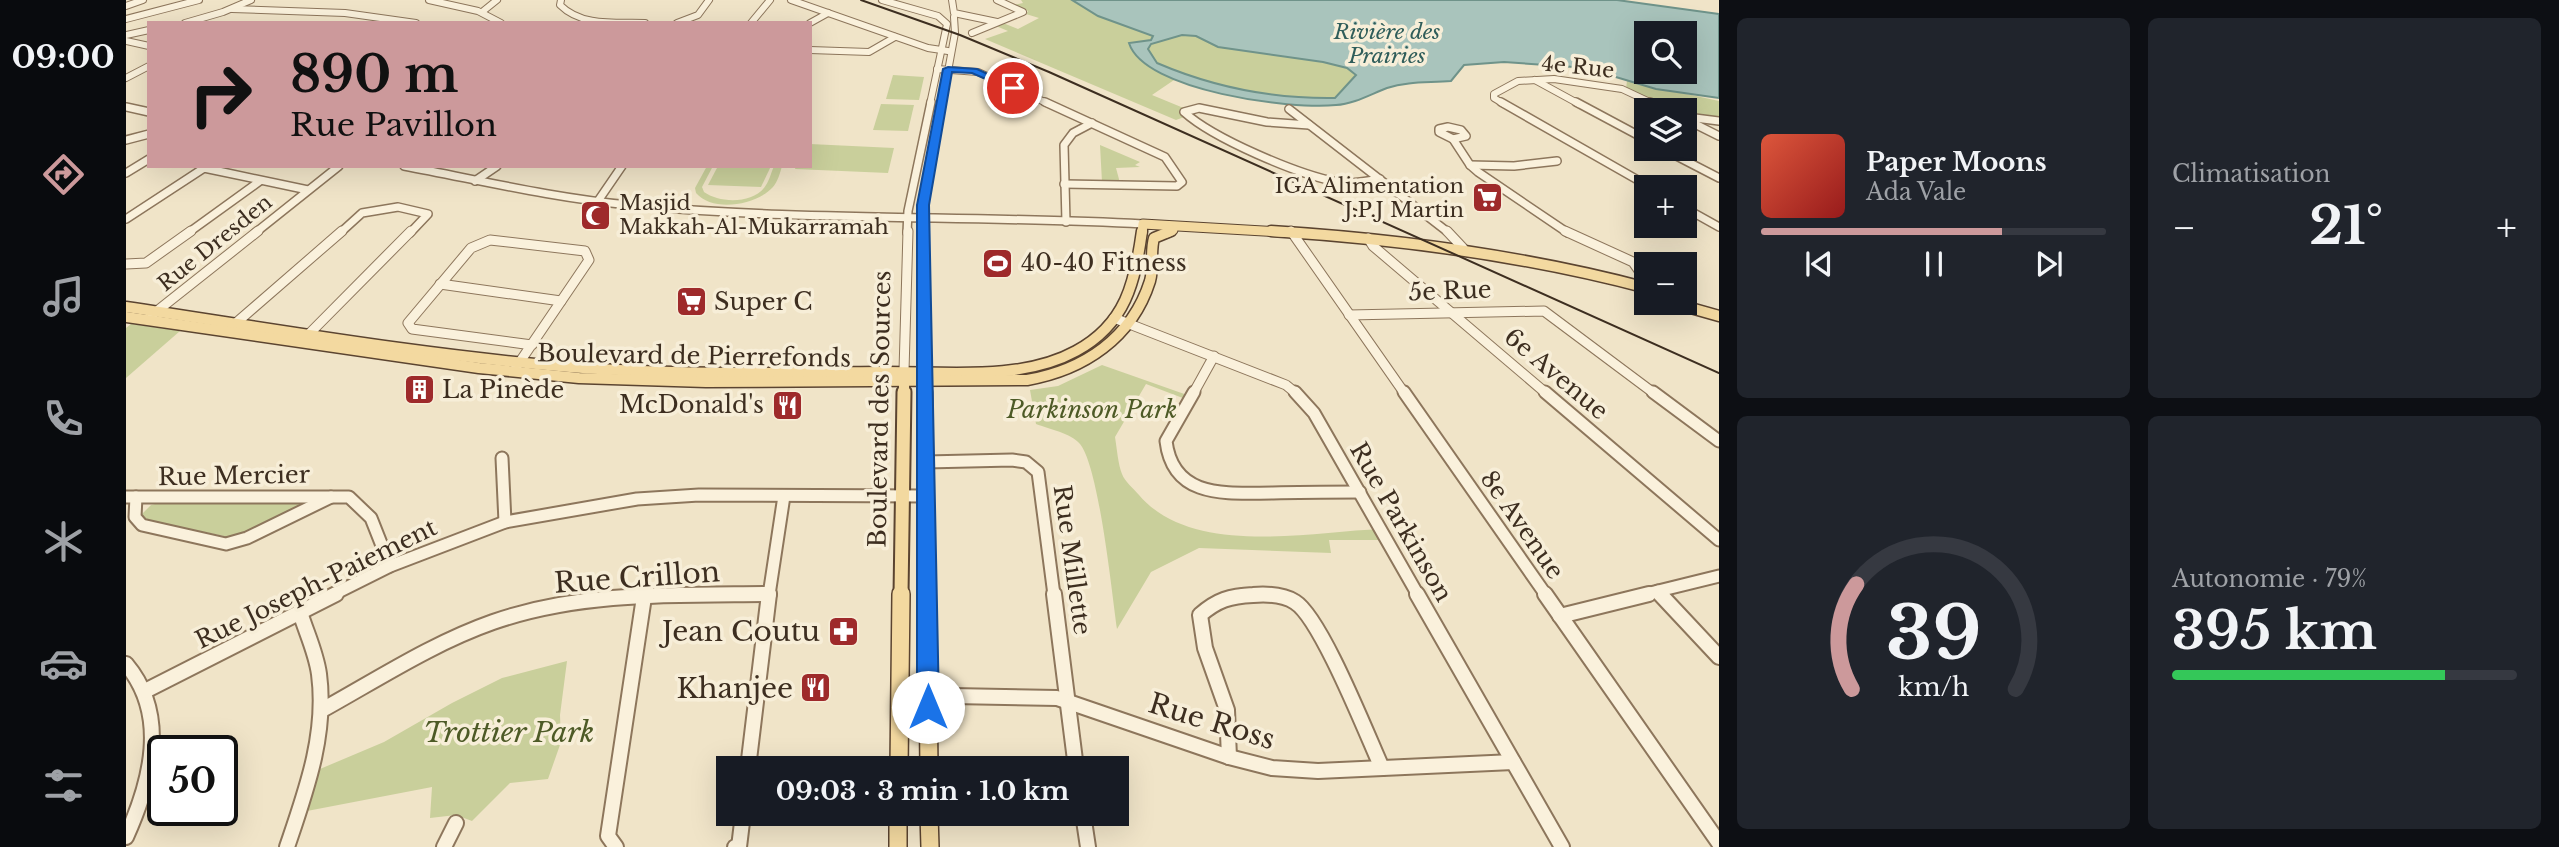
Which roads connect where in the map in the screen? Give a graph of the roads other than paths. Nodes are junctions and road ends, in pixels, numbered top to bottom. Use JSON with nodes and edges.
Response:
{"nodes":[{"id":1,"x":143,"y":0,"type":"edge"},
{"id":2,"x":198,"y":0,"type":"edge"},
{"id":3,"x":251,"y":0,"type":"edge"},
{"id":4,"x":429,"y":0,"type":"edge"},
{"id":5,"x":497,"y":0,"type":"edge"},
{"id":6,"x":561,"y":0,"type":"edge"},
{"id":7,"x":709,"y":0,"type":"edge"},
{"id":8,"x":770,"y":0,"type":"edge"},
{"id":9,"x":791,"y":0,"type":"edge"},
{"id":10,"x":882,"y":0,"type":"edge"},
{"id":11,"x":892,"y":0,"type":"edge"},
{"id":12,"x":997,"y":0,"type":"edge"},
{"id":13,"x":951,"y":2,"type":"edge"},
{"id":14,"x":126,"y":6,"type":"edge"},
{"id":15,"x":232,"y":9,"type":"junction"},
{"id":16,"x":126,"y":12,"type":"edge"},
{"id":17,"x":482,"y":12,"type":"junction"},
{"id":18,"x":943,"y":12,"type":"junction"},
{"id":19,"x":828,"y":13,"type":"junction"},
{"id":20,"x":954,"y":15,"type":"junction"},
{"id":21,"x":129,"y":18,"type":"edge"},
{"id":22,"x":191,"y":21,"type":"edge"},
{"id":23,"x":407,"y":21,"type":"edge"},
{"id":24,"x":498,"y":21,"type":"edge"},
{"id":25,"x":623,"y":21,"type":"edge"},
{"id":26,"x":682,"y":21,"type":"edge"},
{"id":27,"x":753,"y":21,"type":"edge"},
{"id":28,"x":812,"y":22,"type":"edge"},
{"id":29,"x":997,"y":22,"type":"junction"},
{"id":30,"x":147,"y":30,"type":"edge"},
{"id":31,"x":972,"y":33,"type":"dead end"},
{"id":32,"x":126,"y":35,"type":"edge"},
{"id":33,"x":895,"y":37,"type":"junction"},
{"id":34,"x":126,"y":41,"type":"edge"},
{"id":35,"x":147,"y":46,"type":"edge"},
{"id":36,"x":812,"y":50,"type":"edge"},
{"id":37,"x":941,"y":50,"type":"junction"},
{"id":38,"x":951,"y":51,"type":"junction"},
{"id":39,"x":147,"y":67,"type":"edge"},
{"id":40,"x":937,"y":69,"type":"junction"},
{"id":41,"x":948,"y":69,"type":"junction"},
{"id":42,"x":126,"y":71,"type":"edge"},
{"id":43,"x":139,"y":71,"type":"junction"},
{"id":44,"x":126,"y":78,"type":"edge"},
{"id":45,"x":1532,"y":79,"type":"junction"},
{"id":46,"x":1642,"y":98,"type":"edge"},
{"id":47,"x":126,"y":107,"type":"edge"},
{"id":48,"x":1289,"y":109,"type":"dead end"},
{"id":49,"x":147,"y":112,"type":"edge"},
{"id":50,"x":1697,"y":119,"type":"edge"},
{"id":51,"x":1719,"y":121,"type":"edge"},
{"id":52,"x":1092,"y":123,"type":"junction"},
{"id":53,"x":1697,"y":124,"type":"edge"},
{"id":54,"x":1310,"y":125,"type":"junction"},
{"id":55,"x":1634,"y":133,"type":"edge"},
{"id":56,"x":147,"y":134,"type":"edge"},
{"id":57,"x":139,"y":136,"type":"junction"},
{"id":58,"x":1719,"y":136,"type":"edge"},
{"id":59,"x":147,"y":139,"type":"edge"},
{"id":60,"x":1453,"y":139,"type":"dead end"},
{"id":61,"x":126,"y":140,"type":"edge"},
{"id":62,"x":147,"y":160,"type":"edge"},
{"id":63,"x":1557,"y":161,"type":"dead end"},
{"id":64,"x":1686,"y":161,"type":"edge"},
{"id":65,"x":1470,"y":165,"type":"junction"},
{"id":66,"x":336,"y":168,"type":"edge"},
{"id":67,"x":413,"y":168,"type":"edge"},
{"id":68,"x":494,"y":168,"type":"edge"},
{"id":69,"x":621,"y":168,"type":"edge"},
{"id":70,"x":126,"y":173,"type":"edge"},
{"id":71,"x":1634,"y":178,"type":"edge"},
{"id":72,"x":1719,"y":178,"type":"edge"},
{"id":73,"x":1380,"y":179,"type":"junction"},
{"id":74,"x":260,"y":181,"type":"junction"},
{"id":75,"x":474,"y":181,"type":"junction"},
{"id":76,"x":1064,"y":184,"type":"junction"},
{"id":77,"x":308,"y":190,"type":"junction"},
{"id":78,"x":598,"y":201,"type":"junction"},
{"id":79,"x":1697,"y":215,"type":"edge"},
{"id":80,"x":908,"y":216,"type":"junction"},
{"id":81,"x":922,"y":216,"type":"junction"},
{"id":82,"x":126,"y":219,"type":"edge"},
{"id":83,"x":1066,"y":222,"type":"junction"},
{"id":84,"x":1142,"y":225,"type":"junction"},
{"id":85,"x":1719,"y":227,"type":"edge"},
{"id":86,"x":1178,"y":229,"type":"junction"},
{"id":87,"x":1254,"y":229,"type":"junction"},
{"id":88,"x":1291,"y":231,"type":"junction"},
{"id":89,"x":1368,"y":238,"type":"junction"},
{"id":90,"x":1463,"y":248,"type":"junction"},
{"id":91,"x":1502,"y":254,"type":"junction"},
{"id":92,"x":1634,"y":263,"type":"edge"},
{"id":93,"x":126,"y":264,"type":"edge"},
{"id":94,"x":440,"y":284,"type":"junction"},
{"id":95,"x":1634,"y":284,"type":"edge"},
{"id":96,"x":1634,"y":291,"type":"edge"},
{"id":97,"x":561,"y":301,"type":"junction"},
{"id":98,"x":1697,"y":303,"type":"edge"},
{"id":99,"x":126,"y":307,"type":"edge"},
{"id":100,"x":1719,"y":309,"type":"edge"},
{"id":101,"x":1697,"y":310,"type":"edge"},
{"id":102,"x":158,"y":311,"type":"junction"},
{"id":103,"x":1451,"y":312,"type":"junction"},
{"id":104,"x":1349,"y":315,"type":"junction"},
{"id":105,"x":1719,"y":316,"type":"edge"},
{"id":106,"x":126,"y":317,"type":"edge"},
{"id":107,"x":1114,"y":318,"type":"junction"},
{"id":108,"x":146,"y":320,"type":"junction"},
{"id":109,"x":236,"y":323,"type":"junction"},
{"id":110,"x":1128,"y":323,"type":"junction"},
{"id":111,"x":310,"y":334,"type":"junction"},
{"id":112,"x":301,"y":342,"type":"junction"},
{"id":113,"x":533,"y":345,"type":"junction"},
{"id":114,"x":1214,"y":356,"type":"junction"},
{"id":115,"x":516,"y":368,"type":"junction"},
{"id":116,"x":904,"y":376,"type":"junction"},
{"id":117,"x":925,"y":376,"type":"junction"},
{"id":118,"x":1719,"y":441,"type":"edge"},
{"id":119,"x":502,"y":458,"type":"dead end"},
{"id":120,"x":926,"y":462,"type":"junction"},
{"id":121,"x":1360,"y":492,"type":"junction"},
{"id":122,"x":333,"y":496,"type":"junction"},
{"id":123,"x":784,"y":496,"type":"junction"},
{"id":124,"x":902,"y":496,"type":"junction"},
{"id":125,"x":926,"y":496,"type":"junction"},
{"id":126,"x":131,"y":498,"type":"edge"},
{"id":127,"x":505,"y":522,"type":"junction"},
{"id":128,"x":1719,"y":540,"type":"edge"},
{"id":129,"x":390,"y":566,"type":"junction"},
{"id":130,"x":1719,"y":576,"type":"edge"},
{"id":131,"x":1658,"y":591,"type":"junction"},
{"id":132,"x":769,"y":594,"type":"junction"},
{"id":133,"x":644,"y":597,"type":"junction"},
{"id":134,"x":300,"y":612,"type":"junction"},
{"id":135,"x":1560,"y":616,"type":"junction"},
{"id":136,"x":1719,"y":657,"type":"edge"},
{"id":137,"x":126,"y":664,"type":"edge"},
{"id":138,"x":145,"y":691,"type":"junction"},
{"id":139,"x":900,"y":695,"type":"junction"},
{"id":140,"x":928,"y":695,"type":"junction"},
{"id":141,"x":1068,"y":702,"type":"junction"},
{"id":142,"x":322,"y":710,"type":"junction"},
{"id":143,"x":749,"y":756,"type":"edge"},
{"id":144,"x":899,"y":756,"type":"edge"},
{"id":145,"x":929,"y":756,"type":"edge"},
{"id":146,"x":1075,"y":756,"type":"edge"},
{"id":147,"x":1229,"y":757,"type":"junction"},
{"id":148,"x":1513,"y":762,"type":"junction"},
{"id":149,"x":1382,"y":768,"type":"junction"},
{"id":150,"x":456,"y":823,"type":"dead end"},
{"id":151,"x":742,"y":826,"type":"edge"},
{"id":152,"x":898,"y":826,"type":"edge"},
{"id":153,"x":929,"y":826,"type":"edge"},
{"id":154,"x":1085,"y":826,"type":"edge"},
{"id":155,"x":126,"y":837,"type":"edge"},
{"id":156,"x":1719,"y":843,"type":"edge"},
{"id":157,"x":286,"y":847,"type":"edge"},
{"id":158,"x":444,"y":847,"type":"edge"},
{"id":159,"x":617,"y":847,"type":"edge"},
{"id":160,"x":735,"y":847,"type":"edge"},
{"id":161,"x":898,"y":847,"type":"edge"},
{"id":162,"x":930,"y":847,"type":"edge"},
{"id":163,"x":1088,"y":847,"type":"edge"},
{"id":164,"x":1562,"y":847,"type":"edge"}],
"edges":[{"from":1,"to":14,"type":"street"},
{"from":2,"to":21,"type":"street"},
{"from":3,"to":15,"type":"street"},
{"from":4,"to":17,"type":"street"},
{"from":5,"to":17,"type":"street"},
{"from":6,"to":25,"type":"street"},
{"from":7,"to":26,"type":"street"},
{"from":8,"to":27,"type":"street"},
{"from":9,"to":19,"type":"street"},
{"from":10,"to":18,"type":"street"},
{"from":11,"to":18,"type":"street"},
{"from":12,"to":29,"type":"street"},
{"from":13,"to":18,"type":"street","name":"Boulevard des Sources"},
{"from":13,"to":20,"type":"street","name":"Boulevard des Sources"},
{"from":15,"to":22,"type":"street"},
{"from":15,"to":23,"type":"street"},
{"from":16,"to":21,"type":"street"},
{"from":17,"to":24,"type":"street"},
{"from":18,"to":20,"type":"street"},
{"from":18,"to":37,"type":"street","name":"Boulevard des Sources"},
{"from":19,"to":28,"type":"street"},
{"from":19,"to":33,"type":"street"},
{"from":20,"to":29,"type":"street"},
{"from":20,"to":38,"type":"street","name":"Boulevard des Sources"},
{"from":29,"to":31,"type":"street"},
{"from":30,"to":32,"type":"street"},
{"from":33,"to":36,"type":"street"},
{"from":33,"to":37,"type":"street"},
{"from":34,"to":35,"type":"street"},
{"from":37,"to":38,"type":"street"},
{"from":37,"to":40,"type":"street","name":"Boulevard des Sources"},
{"from":38,"to":41,"type":"street","name":"Boulevard des Sources"},
{"from":39,"to":43,"type":"street"},
{"from":40,"to":41,"type":"street"},
{"from":40,"to":80,"type":"street","name":"Boulevard des Sources"},
{"from":41,"to":52,"type":"street"},
{"from":41,"to":81,"type":"street","name":"Boulevard des Sources"},
{"from":42,"to":43,"type":"street"},
{"from":43,"to":44,"type":"street"},
{"from":45,"to":46,"type":"street","name":"4e Rue"},
{"from":45,"to":55,"type":"street"},
{"from":45,"to":71,"type":"street","name":"4e Rue"},
{"from":47,"to":49,"type":"street"},
{"from":48,"to":54,"type":"street"},
{"from":50,"to":51,"type":"street"},
{"from":52,"to":76,"type":"street"},
{"from":52,"to":76,"type":"street"},
{"from":53,"to":58,"type":"street"},
{"from":54,"to":73,"type":"street"},
{"from":54,"to":73,"type":"street"},
{"from":56,"to":57,"type":"street"},
{"from":57,"to":59,"type":"street"},
{"from":57,"to":61,"type":"street"},
{"from":60,"to":65,"type":"street"},
{"from":62,"to":70,"type":"street"},
{"from":63,"to":65,"type":"street"},
{"from":64,"to":72,"type":"street"},
{"from":65,"to":92,"type":"street"},
{"from":66,"to":77,"type":"street","name":"Rue Dresden"},
{"from":67,"to":75,"type":"street"},
{"from":68,"to":75,"type":"street"},
{"from":69,"to":78,"type":"street"},
{"from":73,"to":90,"type":"street"},
{"from":74,"to":77,"type":"street"},
{"from":74,"to":82,"type":"street"},
{"from":74,"to":93,"type":"street"},
{"from":75,"to":78,"type":"street"},
{"from":76,"to":83,"type":"street"},
{"from":77,"to":102,"type":"street","name":"Rue Dresden"},
{"from":78,"to":80,"type":"street"},
{"from":79,"to":85,"type":"street"},
{"from":80,"to":81,"type":"street"},
{"from":80,"to":116,"type":"street","name":"Boulevard des Sources"},
{"from":81,"to":83,"type":"street"},
{"from":81,"to":117,"type":"street","name":"Boulevard des Sources"},
{"from":83,"to":84,"type":"street"},
{"from":84,"to":86,"type":"street"},
{"from":84,"to":87,"type":"main road"},
{"from":84,"to":107,"type":"main road","name":"Boulevard de Pierrefonds"},
{"from":86,"to":87,"type":"main road"},
{"from":86,"to":110,"type":"main road","name":"Boulevard de Pierrefonds"},
{"from":87,"to":88,"type":"main road"},
{"from":88,"to":89,"type":"main road"},
{"from":88,"to":104,"type":"street","name":"8e Avenue"},
{"from":89,"to":90,"type":"main road"},
{"from":89,"to":103,"type":"street","name":"6e Avenue"},
{"from":90,"to":91,"type":"main road"},
{"from":91,"to":95,"type":"main road"},
{"from":91,"to":96,"type":"main road"},
{"from":94,"to":97,"type":"street"},
{"from":94,"to":97,"type":"street"},
{"from":94,"to":113,"type":"street"},
{"from":97,"to":113,"type":"street"},
{"from":98,"to":100,"type":"main road"},
{"from":99,"to":102,"type":"main road","name":"Boulevard de Pierrefonds"},
{"from":101,"to":105,"type":"main road"},
{"from":102,"to":108,"type":"street","name":"Rue Dresden"},
{"from":102,"to":109,"type":"main road","name":"Boulevard de Pierrefonds"},
{"from":103,"to":104,"type":"street","name":"5e Rue"},
{"from":103,"to":118,"type":"street","name":"5e Rue"},
{"from":103,"to":128,"type":"street","name":"6e Avenue"},
{"from":104,"to":135,"type":"street","name":"8e Avenue"},
{"from":106,"to":108,"type":"main road","name":"Boulevard de Pierrefonds"},
{"from":107,"to":110,"type":"street","name":"Rue Parkinson"},
{"from":107,"to":117,"type":"main road","name":"Boulevard de Pierrefonds"},
{"from":108,"to":112,"type":"main road","name":"Boulevard de Pierrefonds"},
{"from":109,"to":111,"type":"main road","name":"Boulevard de Pierrefonds"},
{"from":109,"to":111,"type":"street"},
{"from":110,"to":114,"type":"street","name":"Rue Parkinson"},
{"from":110,"to":117,"type":"main road","name":"Boulevard de Pierrefonds"},
{"from":111,"to":112,"type":"street"},
{"from":111,"to":115,"type":"main road","name":"Boulevard de Pierrefonds"},
{"from":112,"to":115,"type":"main road","name":"Boulevard de Pierrefonds"},
{"from":113,"to":115,"type":"street"},
{"from":114,"to":121,"type":"street","name":"Rue Parkinson"},
{"from":114,"to":121,"type":"street"},
{"from":115,"to":116,"type":"main road","name":"Boulevard de Pierrefonds"},
{"from":116,"to":117,"type":"main road","name":"Boulevard de Pierrefonds"},
{"from":116,"to":124,"type":"main road","name":"Boulevard des Sources"},
{"from":117,"to":120,"type":"main road","name":"Boulevard des Sources"},
{"from":119,"to":127,"type":"street"},
{"from":120,"to":125,"type":"main road","name":"Boulevard des Sources"},
{"from":120,"to":141,"type":"street","name":"Rue Millette"},
{"from":121,"to":148,"type":"street","name":"Rue Parkinson"},
{"from":122,"to":126,"type":"street","name":"Rue Mercier"},
{"from":122,"to":126,"type":"street","name":"Rue Mercier"},
{"from":122,"to":129,"type":"street","name":"Rue Mercier"},
{"from":123,"to":124,"type":"street","name":"Rue Joseph-Paiement"},
{"from":123,"to":127,"type":"street","name":"Rue Joseph-Paiement"},
{"from":123,"to":132,"type":"street"},
{"from":124,"to":125,"type":"street","name":"Rue Joseph-Paiement"},
{"from":124,"to":139,"type":"main road","name":"Boulevard des Sources"},
{"from":125,"to":140,"type":"main road","name":"Boulevard des Sources"},
{"from":127,"to":129,"type":"street","name":"Rue Joseph-Paiement"},
{"from":129,"to":134,"type":"street","name":"Rue Joseph-Paiement"},
{"from":130,"to":131,"type":"street"},
{"from":131,"to":135,"type":"street"},
{"from":131,"to":136,"type":"street"},
{"from":132,"to":133,"type":"street","name":"Rue Crillon"},
{"from":132,"to":143,"type":"street"},
{"from":133,"to":142,"type":"street","name":"Rue Crillon"},
{"from":133,"to":159,"type":"street"},
{"from":134,"to":138,"type":"street","name":"Rue Joseph-Paiement"},
{"from":134,"to":142,"type":"street"},
{"from":135,"to":156,"type":"street","name":"8e Avenue"},
{"from":137,"to":138,"type":"street"},
{"from":138,"to":155,"type":"street"},
{"from":139,"to":140,"type":"street","name":"Rue Ross"},
{"from":139,"to":144,"type":"main road","name":"Boulevard des Sources"},
{"from":140,"to":141,"type":"street","name":"Rue Ross"},
{"from":140,"to":145,"type":"main road","name":"Boulevard des Sources"},
{"from":141,"to":146,"type":"street","name":"Rue Millette"},
{"from":141,"to":147,"type":"street","name":"Rue Ross"},
{"from":142,"to":157,"type":"street"},
{"from":147,"to":149,"type":"street","name":"Rue Ross"},
{"from":147,"to":149,"type":"street"},
{"from":148,"to":149,"type":"street","name":"Rue Ross"},
{"from":148,"to":164,"type":"street","name":"Rue Parkinson"},
{"from":150,"to":158,"type":"street"},
{"from":151,"to":160,"type":"street"},
{"from":152,"to":161,"type":"main road"},
{"from":153,"to":162,"type":"main road"},
{"from":154,"to":163,"type":"street"}]}
